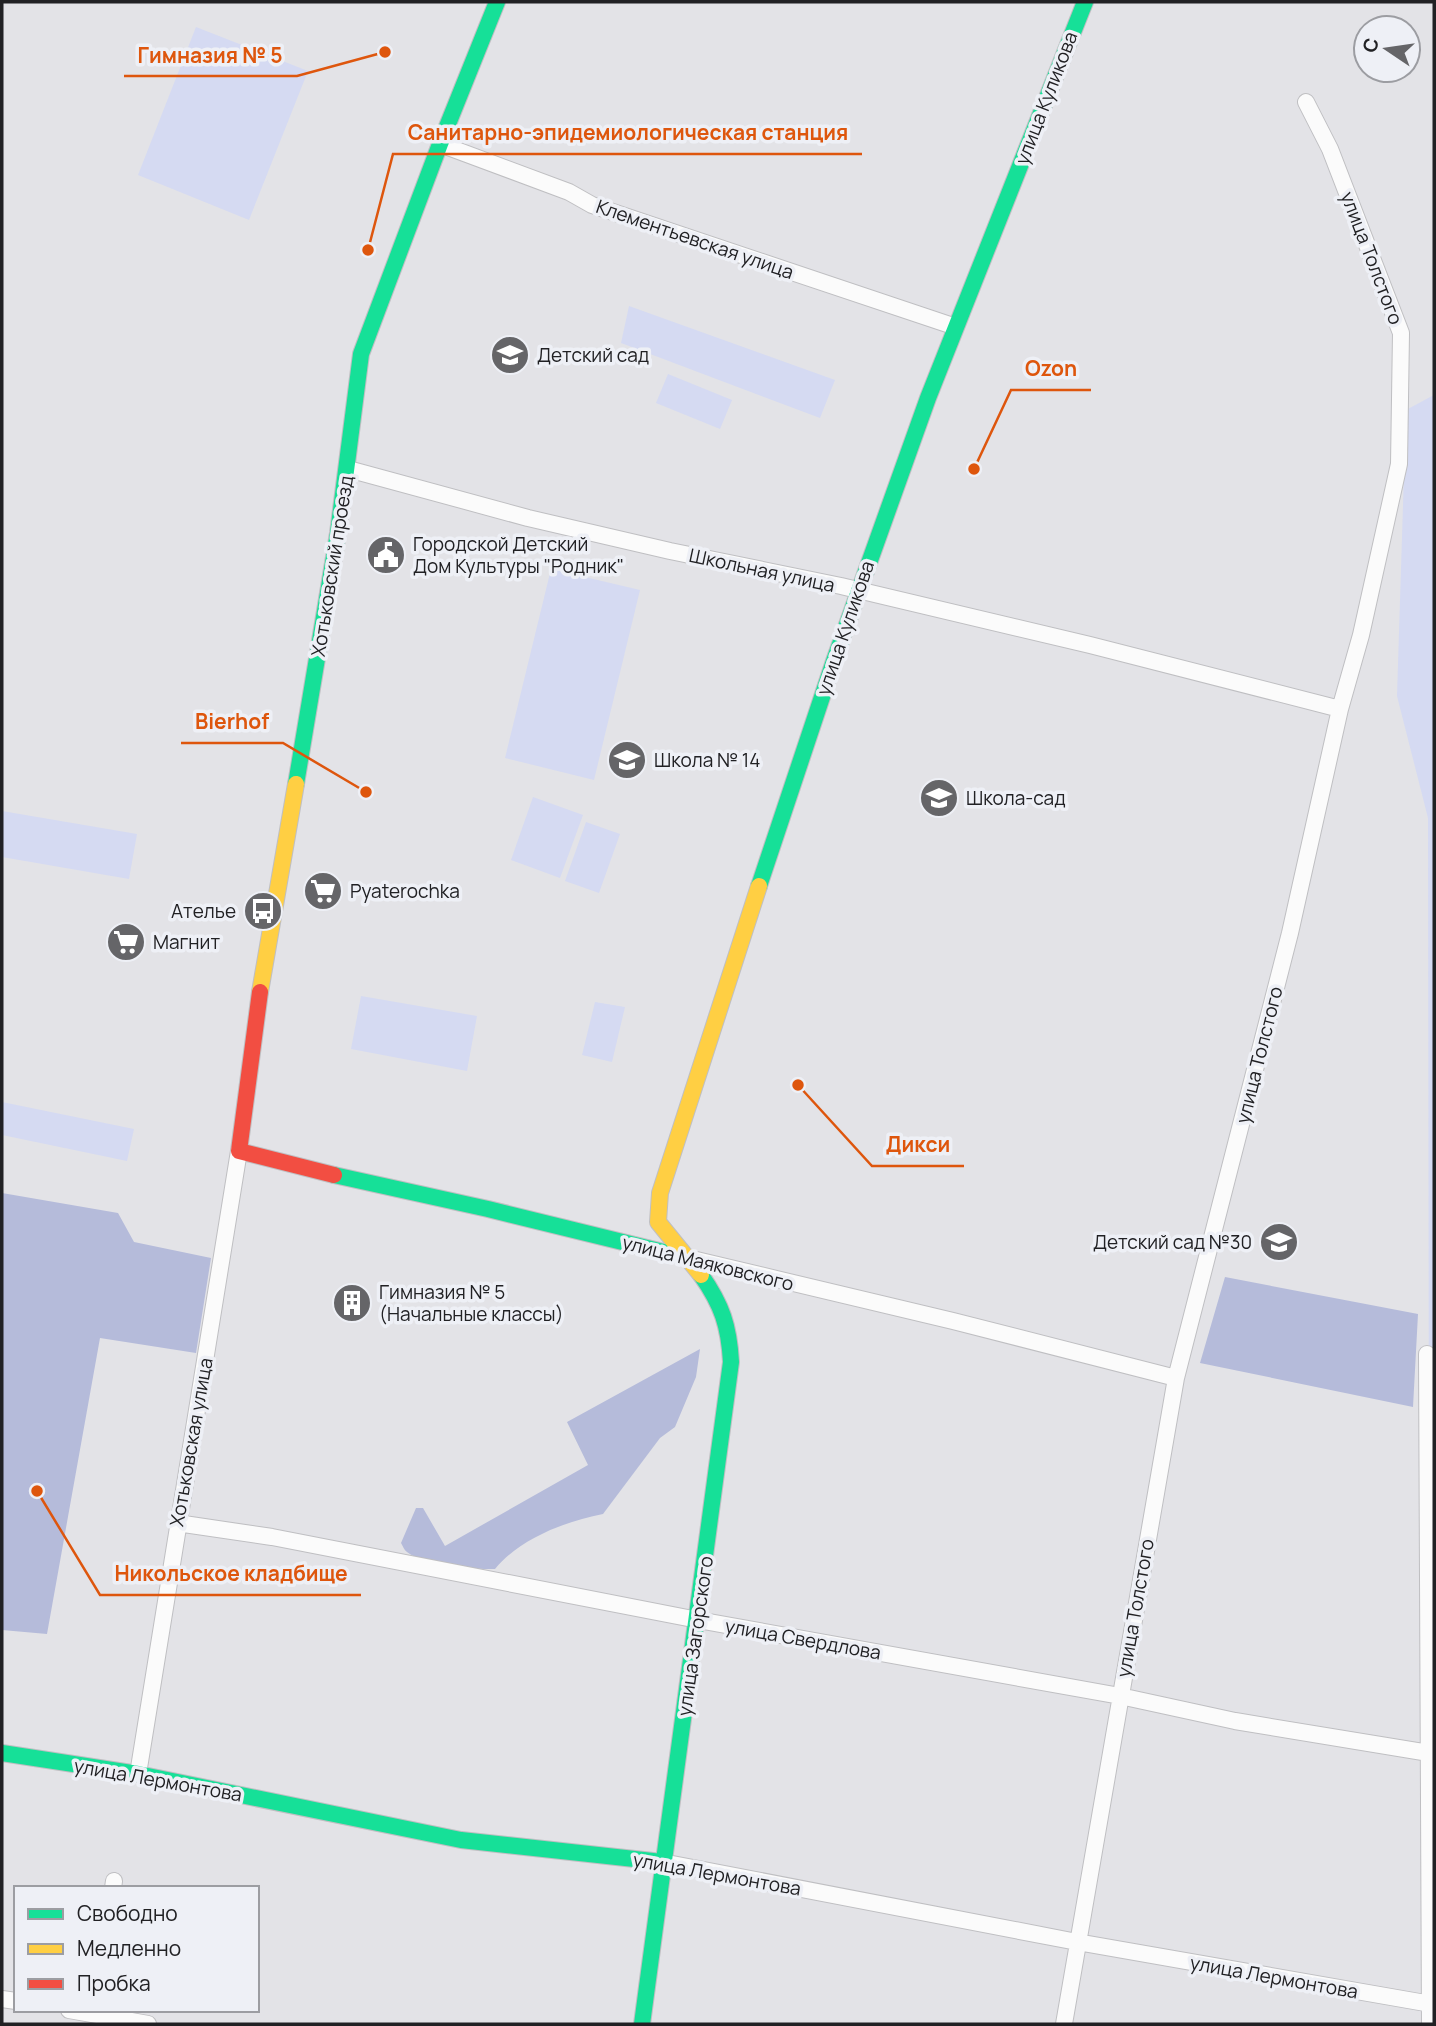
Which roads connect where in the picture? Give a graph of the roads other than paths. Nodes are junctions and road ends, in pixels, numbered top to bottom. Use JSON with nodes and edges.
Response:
{"nodes":[{"id":1,"x":497,"y":2,"type":"edge"},
{"id":2,"x":1085,"y":2,"type":"edge"},
{"id":3,"x":1306,"y":102,"type":"dead end"},
{"id":4,"x":440,"y":144,"type":"junction"},
{"id":5,"x":953,"y":326,"type":"junction"},
{"id":6,"x":348,"y":469,"type":"junction"},
{"id":7,"x":857,"y":591,"type":"junction"},
{"id":8,"x":1340,"y":709,"type":"junction"},
{"id":9,"x":239,"y":1151,"type":"junction"},
{"id":10,"x":688,"y":1258,"type":"junction"},
{"id":11,"x":1427,"y":1354,"type":"dead end"},
{"id":12,"x":1176,"y":1378,"type":"junction"},
{"id":13,"x":177,"y":1523,"type":"junction"},
{"id":14,"x":698,"y":1620,"type":"junction"},
{"id":15,"x":1120,"y":1696,"type":"junction"},
{"id":16,"x":2,"y":1753,"type":"edge"},
{"id":17,"x":1429,"y":1753,"type":"junction"},
{"id":18,"x":138,"y":1774,"type":"junction"},
{"id":19,"x":662,"y":1862,"type":"junction"},
{"id":20,"x":1077,"y":1942,"type":"junction"},
{"id":21,"x":1431,"y":2004,"type":"junction"},
{"id":22,"x":78,"y":2012,"type":"edge"},
{"id":23,"x":102,"y":2017,"type":"edge"},
{"id":24,"x":148,"y":2024,"type":"edge"},
{"id":25,"x":642,"y":2024,"type":"edge"},
{"id":26,"x":1064,"y":2024,"type":"edge"},
{"id":27,"x":1430,"y":2024,"type":"edge"}],
"edges":[{"from":1,"to":4,"type":"main road","name":"Хотьковский проезд"},
{"from":2,"to":5,"type":"main road","name":"улица Куликова"},
{"from":3,"to":8,"type":"street","name":"улица Толстого"},
{"from":4,"to":5,"type":"street","name":"Клементьевская улица"},
{"from":4,"to":6,"type":"main road","name":"Хотьковский проезд"},
{"from":5,"to":7,"type":"main road","name":"улица Куликова"},
{"from":6,"to":7,"type":"street","name":"Школьная улица"},
{"from":6,"to":9,"type":"main road","name":"Хотьковский проезд"},
{"from":7,"to":8,"type":"street","name":"Школьная улица"},
{"from":7,"to":10,"type":"main road","name":"улица Куликова"},
{"from":8,"to":12,"type":"street","name":"улица Толстого"},
{"from":9,"to":10,"type":"main road","name":"улица Маяковского"},
{"from":9,"to":13,"type":"street","name":"Хотьковская улица"},
{"from":10,"to":12,"type":"street","name":"улица Маяковского"},
{"from":10,"to":14,"type":"main road","name":"улица Загорского"},
{"from":11,"to":17,"type":"street"},
{"from":12,"to":15,"type":"street","name":"улица Толстого"},
{"from":13,"to":14,"type":"street","name":"улица Свердлова"},
{"from":13,"to":18,"type":"street","name":"Хотьковская улица"},
{"from":14,"to":15,"type":"street","name":"улица Свердлова"},
{"from":14,"to":19,"type":"main road","name":"улица Загорского"},
{"from":15,"to":17,"type":"street","name":"улица Свердлова"},
{"from":15,"to":20,"type":"street","name":"улица Толстого"},
{"from":16,"to":18,"type":"main road","name":"улица Лермонтова"},
{"from":17,"to":21,"type":"street"},
{"from":18,"to":19,"type":"main road","name":"улица Лермонтова"},
{"from":19,"to":20,"type":"street","name":"улица Лермонтова"},
{"from":19,"to":25,"type":"main road","name":"улица Загорского"},
{"from":20,"to":21,"type":"street","name":"улица Лермонтова"},
{"from":20,"to":26,"type":"street","name":"улица Толстого"},
{"from":21,"to":27,"type":"street"},
{"from":22,"to":23,"type":"street"},
{"from":23,"to":24,"type":"street"}]}
